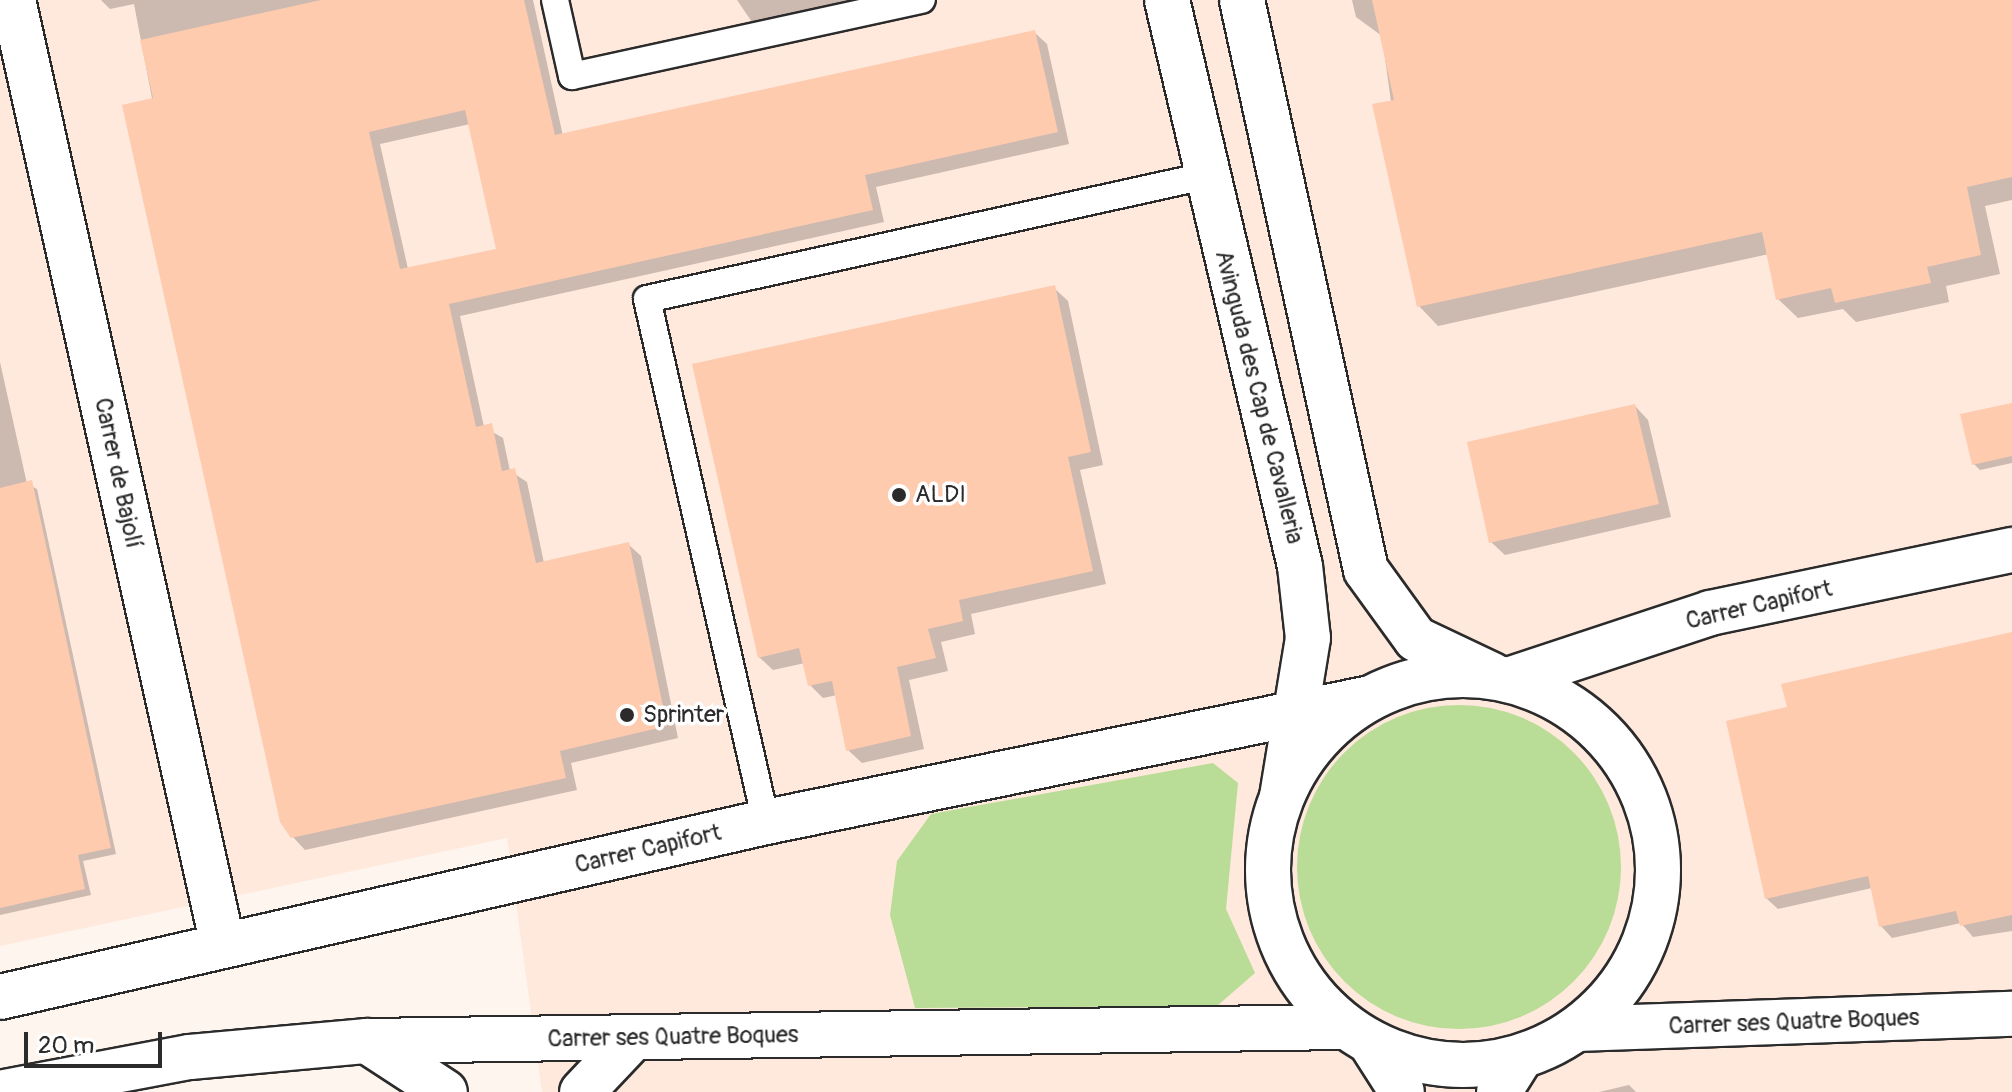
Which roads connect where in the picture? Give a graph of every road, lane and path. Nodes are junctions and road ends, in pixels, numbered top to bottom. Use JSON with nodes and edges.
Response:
{"nodes":[{"id":1,"x":13,"y":0,"type":"edge"},
{"id":2,"x":555,"y":0,"type":"edge"},
{"id":3,"x":922,"y":0,"type":"edge"},
{"id":4,"x":1167,"y":0,"type":"edge"},
{"id":5,"x":1242,"y":0,"type":"edge"},
{"id":6,"x":1205,"y":176,"type":"junction"},
{"id":7,"x":2012,"y":550,"type":"edge"},
{"id":8,"x":1501,"y":677,"type":"junction"},
{"id":9,"x":1366,"y":699,"type":"junction"},
{"id":10,"x":1298,"y":708,"type":"junction"},
{"id":11,"x":1282,"y":796,"type":"junction"},
{"id":12,"x":766,"y":822,"type":"junction"},
{"id":13,"x":223,"y":946,"type":"junction"},
{"id":14,"x":0,"y":997,"type":"edge"},
{"id":15,"x":2012,"y":1014,"type":"edge"},
{"id":16,"x":1577,"y":1029,"type":"junction"},
{"id":17,"x":1358,"y":1035,"type":"junction"},
{"id":18,"x":633,"y":1038,"type":"junction"},
{"id":19,"x":367,"y":1041,"type":"junction"},
{"id":20,"x":1510,"y":1075,"type":"edge"},
{"id":21,"x":11,"y":1091,"type":"edge"},
{"id":22,"x":445,"y":1092,"type":"edge"},
{"id":23,"x":582,"y":1092,"type":"edge"},
{"id":24,"x":1402,"y":1092,"type":"edge"}],
"edges":[{"from":1,"to":13,"type":"main road","name":"Carrer de Bajolí"},
{"from":2,"to":3,"type":"lane"},
{"from":4,"to":6,"type":"main road","name":"Avinguda des Cap de Cavalleria"},
{"from":5,"to":8,"type":"main road"},
{"from":6,"to":10,"type":"main road","name":"Avinguda des Cap de Cavalleria"},
{"from":6,"to":12,"type":"lane"},
{"from":7,"to":8,"type":"main road","name":"Carrer Capifort"},
{"from":8,"to":9,"type":"main road"},
{"from":8,"to":16,"type":"main road"},
{"from":9,"to":10,"type":"main road","name":"Carrer Capifort"},
{"from":9,"to":11,"type":"main road"},
{"from":10,"to":11,"type":"main road","name":"Avinguda des Cap de Cavalleria"},
{"from":10,"to":12,"type":"main road","name":"Carrer Capifort"},
{"from":11,"to":17,"type":"main road"},
{"from":12,"to":13,"type":"main road","name":"Carrer Capifort"},
{"from":13,"to":14,"type":"main road","name":"Carrer Capifort"},
{"from":15,"to":16,"type":"main road","name":"Carrer ses Quatre Boques"},
{"from":16,"to":20,"type":"main road"},
{"from":17,"to":18,"type":"main road","name":"Carrer ses Quatre Boques"},
{"from":17,"to":20,"type":"main road"},
{"from":17,"to":24,"type":"main road"},
{"from":18,"to":19,"type":"main road","name":"Carrer ses Quatre Boques"},
{"from":18,"to":23,"type":"main road"},
{"from":19,"to":21,"type":"main road","name":"Carrer ses Quatre Boques"},
{"from":19,"to":22,"type":"main road"}]}
